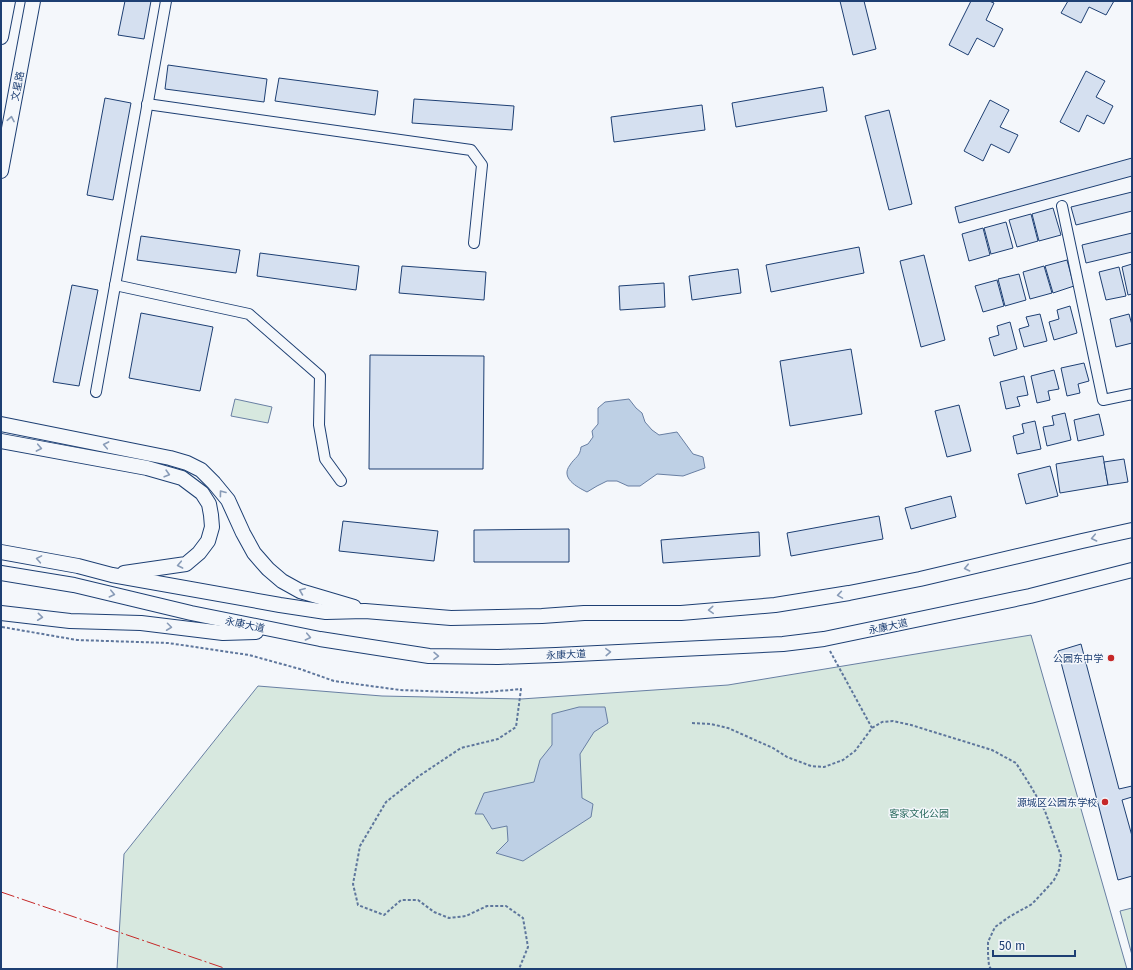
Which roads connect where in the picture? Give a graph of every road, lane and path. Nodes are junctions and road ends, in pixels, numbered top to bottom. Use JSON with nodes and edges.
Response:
{"nodes":[{"id":1,"x":8,"y":1,"type":"edge"},
{"id":2,"x":33,"y":1,"type":"edge"},
{"id":3,"x":166,"y":1,"type":"edge"},
{"id":4,"x":1,"y":37,"type":"edge"},
{"id":5,"x":147,"y":104,"type":"junction"},
{"id":6,"x":1,"y":171,"type":"edge"},
{"id":7,"x":1062,"y":206,"type":"dead end"},
{"id":8,"x":474,"y":243,"type":"dead end"},
{"id":9,"x":115,"y":285,"type":"junction"},
{"id":10,"x":96,"y":392,"type":"dead end"},
{"id":11,"x":1132,"y":396,"type":"edge"},
{"id":12,"x":1,"y":424,"type":"edge"},
{"id":13,"x":1,"y":441,"type":"edge"},
{"id":14,"x":341,"y":481,"type":"dead end"},
{"id":15,"x":1132,"y":530,"type":"edge"},
{"id":16,"x":1,"y":552,"type":"edge"},
{"id":17,"x":1132,"y":570,"type":"edge"},
{"id":18,"x":1,"y":572,"type":"edge"},
{"id":19,"x":112,"y":575,"type":"junction"},
{"id":20,"x":366,"y":611,"type":"junction"},
{"id":21,"x":1,"y":614,"type":"edge"},
{"id":22,"x":1,"y":626,"type":"edge"},
{"id":23,"x":281,"y":631,"type":"junction"},
{"id":24,"x":824,"y":639,"type":"junction"},
{"id":25,"x":692,"y":723,"type":"dead end"},
{"id":26,"x":872,"y":728,"type":"junction"},
{"id":27,"x":519,"y":969,"type":"edge"},
{"id":28,"x":991,"y":969,"type":"edge"}],
"edges":[{"from":1,"to":4,"type":"main road"},
{"from":6,"to":2,"type":"main road","name":"文星路","one_way":true},
{"from":3,"to":5,"type":"street"},
{"from":5,"to":8,"type":"street"},
{"from":5,"to":9,"type":"street"},
{"from":7,"to":11,"type":"street"},
{"from":9,"to":10,"type":"street"},
{"from":9,"to":14,"type":"street"},
{"from":20,"to":12,"type":"main road","one_way":true},
{"from":13,"to":19,"type":"main road","one_way":true},
{"from":15,"to":20,"type":"main road","one_way":true},
{"from":19,"to":16,"type":"main road","one_way":true},
{"from":17,"to":24,"type":"main road","name":"永康大道"},
{"from":18,"to":23,"type":"main road","name":"永康大道","one_way":true},
{"from":19,"to":20,"type":"main road"},
{"from":21,"to":23,"type":"main road","one_way":true},
{"from":22,"to":27,"type":"path"},
{"from":23,"to":24,"type":"main road","name":"永康大道","one_way":true},
{"from":24,"to":26,"type":"path"},
{"from":25,"to":26,"type":"path"},
{"from":26,"to":28,"type":"path"}]}
